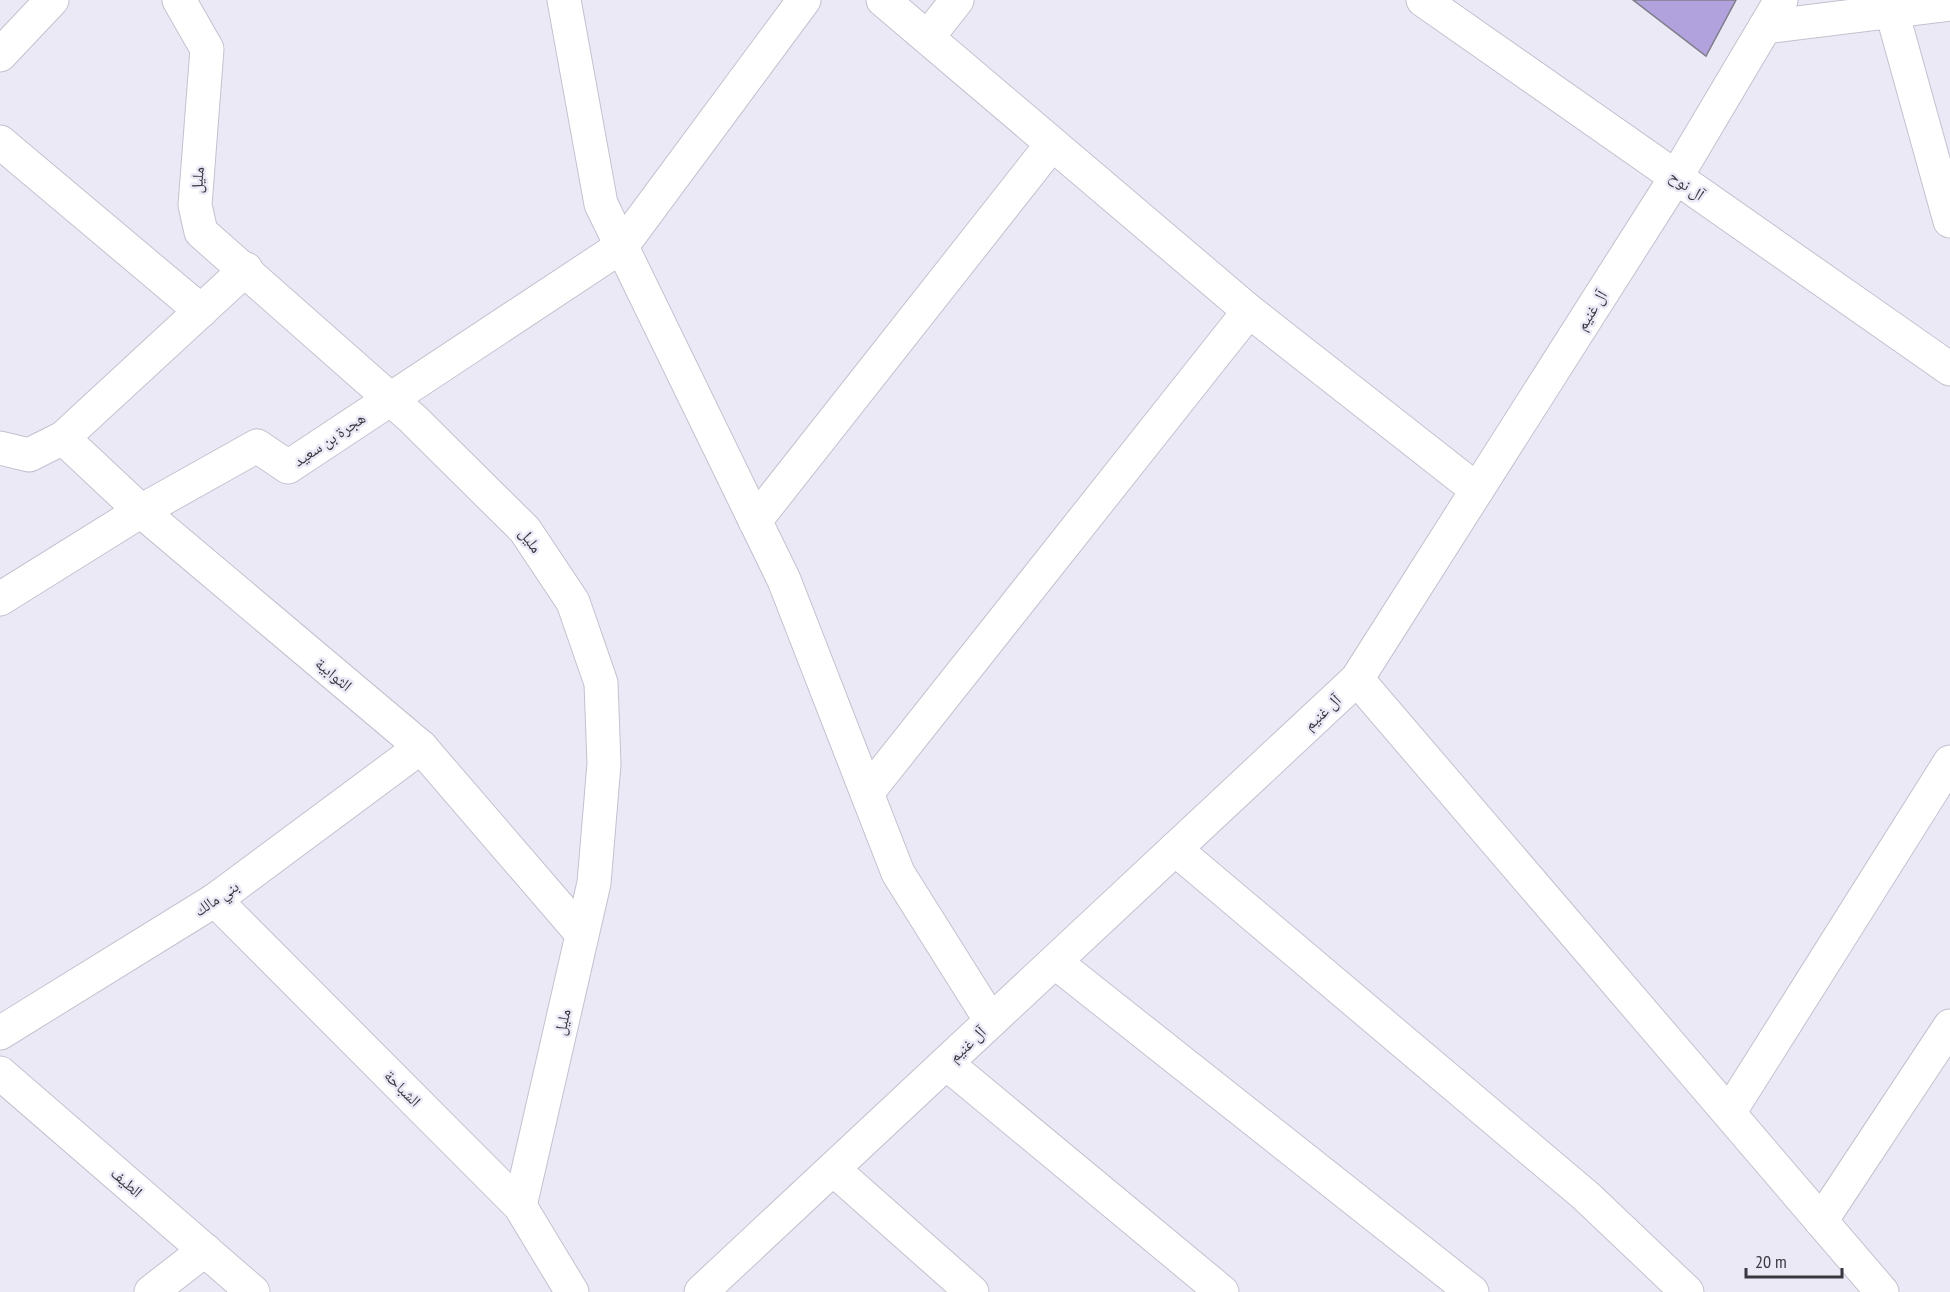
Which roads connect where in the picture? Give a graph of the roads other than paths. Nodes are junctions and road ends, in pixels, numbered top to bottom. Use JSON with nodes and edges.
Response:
{"nodes":[{"id":1,"x":52,"y":0,"type":"edge"},
{"id":2,"x":178,"y":0,"type":"edge"},
{"id":3,"x":564,"y":0,"type":"edge"},
{"id":4,"x":804,"y":0,"type":"edge"},
{"id":5,"x":883,"y":0,"type":"edge"},
{"id":6,"x":957,"y":0,"type":"edge"},
{"id":7,"x":1423,"y":0,"type":"edge"},
{"id":8,"x":1950,"y":4,"type":"edge"},
{"id":9,"x":1892,"y":12,"type":"junction"},
{"id":10,"x":1773,"y":14,"type":"edge"},
{"id":11,"x":928,"y":38,"type":"junction"},
{"id":12,"x":0,"y":54,"type":"edge"},
{"id":13,"x":0,"y":142,"type":"edge"},
{"id":14,"x":1052,"y":144,"type":"junction"},
{"id":15,"x":1676,"y":177,"type":"junction"},
{"id":16,"x":1950,"y":221,"type":"edge"},
{"id":17,"x":622,"y":246,"type":"junction"},
{"id":18,"x":246,"y":269,"type":"junction"},
{"id":19,"x":201,"y":310,"type":"junction"},
{"id":20,"x":1248,"y":311,"type":"junction"},
{"id":21,"x":1950,"y":369,"type":"edge"},
{"id":22,"x":390,"y":398,"type":"junction"},
{"id":23,"x":63,"y":438,"type":"junction"},
{"id":24,"x":0,"y":448,"type":"edge"},
{"id":25,"x":1478,"y":490,"type":"junction"},
{"id":26,"x":141,"y":511,"type":"junction"},
{"id":27,"x":755,"y":521,"type":"junction"},
{"id":28,"x":0,"y":599,"type":"edge"},
{"id":29,"x":1358,"y":679,"type":"junction"},
{"id":30,"x":421,"y":747,"type":"junction"},
{"id":31,"x":1950,"y":762,"type":"edge"},
{"id":32,"x":867,"y":793,"type":"junction"},
{"id":33,"x":1175,"y":849,"type":"junction"},
{"id":34,"x":215,"y":900,"type":"junction"},
{"id":35,"x":582,"y":934,"type":"junction"},
{"id":36,"x":1055,"y":962,"type":"junction"},
{"id":37,"x":991,"y":1021,"type":"junction"},
{"id":38,"x":1950,"y":1026,"type":"edge"},
{"id":39,"x":0,"y":1033,"type":"edge"},
{"id":40,"x":946,"y":1063,"type":"junction"},
{"id":41,"x":0,"y":1073,"type":"edge"},
{"id":42,"x":1729,"y":1113,"type":"junction"},
{"id":43,"x":833,"y":1169,"type":"junction"},
{"id":44,"x":520,"y":1206,"type":"junction"},
{"id":45,"x":1821,"y":1221,"type":"junction"},
{"id":46,"x":205,"y":1250,"type":"junction"},
{"id":47,"x":704,"y":1291,"type":"edge"},
{"id":48,"x":152,"y":1292,"type":"edge"},
{"id":49,"x":253,"y":1292,"type":"edge"},
{"id":50,"x":572,"y":1292,"type":"edge"},
{"id":51,"x":972,"y":1292,"type":"edge"},
{"id":52,"x":1222,"y":1292,"type":"edge"},
{"id":53,"x":1472,"y":1292,"type":"edge"},
{"id":54,"x":1687,"y":1292,"type":"edge"},
{"id":55,"x":1882,"y":1292,"type":"edge"}],
"edges":[{"from":1,"to":12,"type":"street"},
{"from":2,"to":18,"type":"street","name":"مليل"},
{"from":3,"to":17,"type":"street"},
{"from":4,"to":17,"type":"street"},
{"from":5,"to":11,"type":"street"},
{"from":6,"to":11,"type":"street"},
{"from":7,"to":15,"type":"street","name":"آل نوح"},
{"from":8,"to":9,"type":"street"},
{"from":9,"to":10,"type":"street"},
{"from":9,"to":16,"type":"street"},
{"from":10,"to":15,"type":"street","name":"آل غنيم"},
{"from":11,"to":14,"type":"street"},
{"from":13,"to":19,"type":"street"},
{"from":14,"to":20,"type":"street"},
{"from":14,"to":27,"type":"street"},
{"from":15,"to":21,"type":"street","name":"آل نوح"},
{"from":15,"to":25,"type":"street","name":"آل غنيم"},
{"from":17,"to":22,"type":"street","name":"هجرة بن سعيد"},
{"from":17,"to":27,"type":"street"},
{"from":18,"to":19,"type":"street"},
{"from":18,"to":22,"type":"street","name":"مليل"},
{"from":19,"to":23,"type":"street"},
{"from":20,"to":25,"type":"street"},
{"from":20,"to":32,"type":"street"},
{"from":22,"to":26,"type":"street","name":"هجرة بن سعيد"},
{"from":22,"to":35,"type":"street","name":"مليل"},
{"from":23,"to":24,"type":"street"},
{"from":23,"to":26,"type":"street","name":"الثوابية"},
{"from":25,"to":29,"type":"street","name":"آل غنيم"},
{"from":26,"to":28,"type":"street","name":"هجرة بن سعيد"},
{"from":26,"to":30,"type":"street","name":"الثوابية"},
{"from":27,"to":32,"type":"street"},
{"from":29,"to":33,"type":"street","name":"آل غنيم"},
{"from":29,"to":42,"type":"street"},
{"from":30,"to":34,"type":"street","name":"بني مالك"},
{"from":30,"to":35,"type":"street","name":"الثوابية"},
{"from":31,"to":42,"type":"street"},
{"from":32,"to":37,"type":"street"},
{"from":33,"to":36,"type":"street","name":"آل غنيم"},
{"from":33,"to":54,"type":"street"},
{"from":34,"to":39,"type":"street","name":"بني مالك"},
{"from":34,"to":44,"type":"street","name":"الشباحة"},
{"from":35,"to":44,"type":"street","name":"مليل"},
{"from":36,"to":37,"type":"street","name":"آل غنيم"},
{"from":36,"to":53,"type":"street"},
{"from":37,"to":40,"type":"street","name":"آل غنيم"},
{"from":38,"to":45,"type":"street"},
{"from":40,"to":43,"type":"street","name":"آل غنيم"},
{"from":40,"to":52,"type":"street"},
{"from":41,"to":46,"type":"street","name":"الطيف"},
{"from":42,"to":45,"type":"street"},
{"from":43,"to":47,"type":"street","name":"آل غنيم"},
{"from":43,"to":51,"type":"street"},
{"from":44,"to":50,"type":"street","name":"الشباحة"},
{"from":45,"to":55,"type":"street"},
{"from":46,"to":48,"type":"street"},
{"from":46,"to":49,"type":"street","name":"الطيف"}]}
